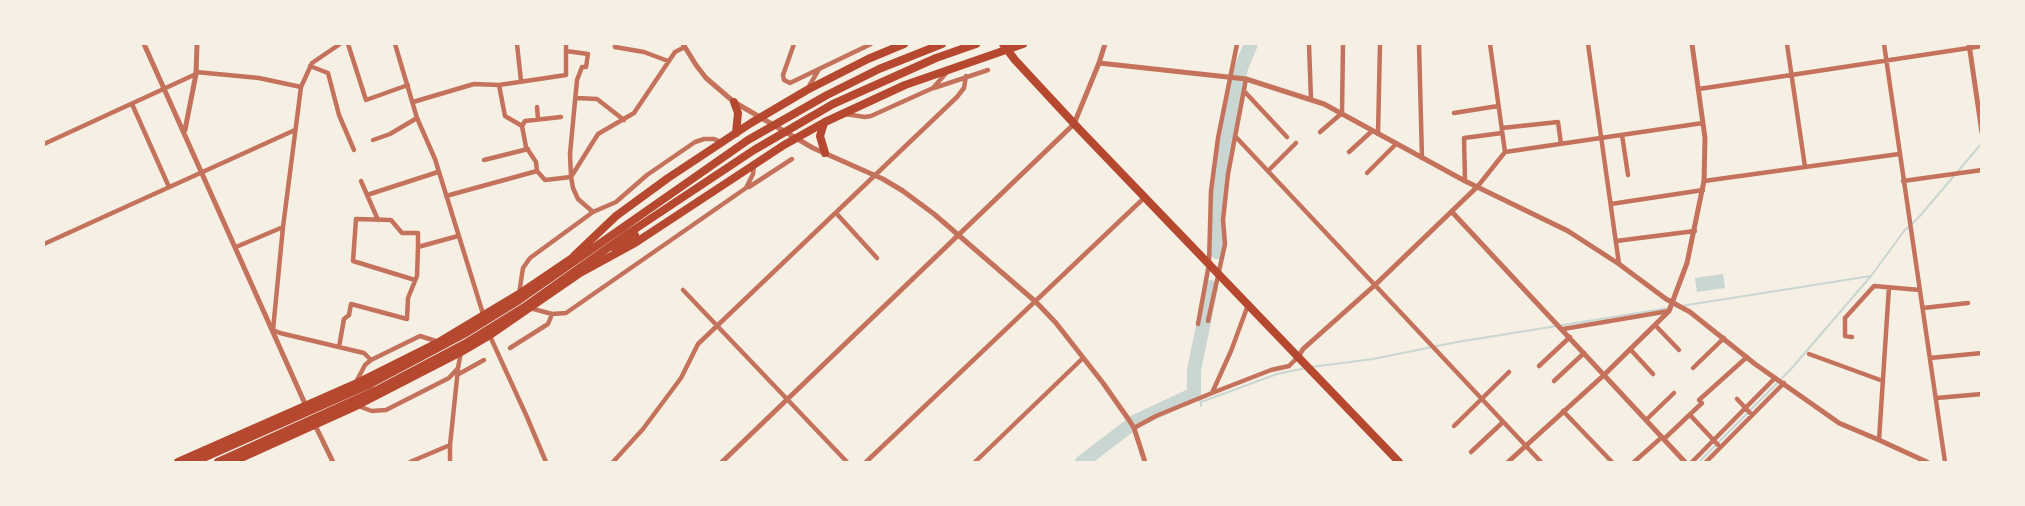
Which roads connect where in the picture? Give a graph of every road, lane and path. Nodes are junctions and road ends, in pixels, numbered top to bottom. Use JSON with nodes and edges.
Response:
{"nodes":[{"id":1,"x":144,"y":44,"type":"edge"},
{"id":2,"x":197,"y":44,"type":"edge"},
{"id":3,"x":340,"y":44,"type":"edge"},
{"id":4,"x":348,"y":44,"type":"edge"},
{"id":5,"x":395,"y":44,"type":"edge"},
{"id":6,"x":517,"y":44,"type":"edge"},
{"id":7,"x":566,"y":44,"type":"edge"},
{"id":8,"x":615,"y":44,"type":"edge"},
{"id":9,"x":794,"y":44,"type":"edge"},
{"id":10,"x":871,"y":44,"type":"edge"},
{"id":11,"x":904,"y":44,"type":"edge"},
{"id":12,"x":942,"y":44,"type":"edge"},
{"id":13,"x":976,"y":44,"type":"edge"},
{"id":14,"x":1023,"y":44,"type":"edge"},
{"id":15,"x":1105,"y":44,"type":"edge"},
{"id":16,"x":1237,"y":44,"type":"edge"},
{"id":17,"x":1309,"y":44,"type":"edge"},
{"id":18,"x":1343,"y":44,"type":"edge"},
{"id":19,"x":1380,"y":44,"type":"edge"},
{"id":20,"x":1419,"y":44,"type":"edge"},
{"id":21,"x":1490,"y":44,"type":"edge"},
{"id":22,"x":1588,"y":44,"type":"edge"},
{"id":23,"x":1692,"y":44,"type":"edge"},
{"id":24,"x":1787,"y":44,"type":"edge"},
{"id":25,"x":1884,"y":44,"type":"edge"},
{"id":26,"x":684,"y":45,"type":"edge"},
{"id":27,"x":1969,"y":45,"type":"edge"},
{"id":28,"x":1005,"y":46,"type":"edge"},
{"id":29,"x":1982,"y":46,"type":"edge"},
{"id":30,"x":566,"y":51,"type":"junction"},
{"id":31,"x":1886,"y":60,"type":"junction"},
{"id":32,"x":668,"y":61,"type":"junction"},
{"id":33,"x":1099,"y":63,"type":"junction"},
{"id":34,"x":310,"y":66,"type":"junction"},
{"id":35,"x":952,"y":67,"type":"junction"},
{"id":36,"x":819,"y":69,"type":"junction"},
{"id":37,"x":988,"y":70,"type":"dead end"},
{"id":38,"x":196,"y":74,"type":"junction"},
{"id":39,"x":1791,"y":75,"type":"junction"},
{"id":40,"x":966,"y":76,"type":"junction"},
{"id":41,"x":1230,"y":79,"type":"junction"},
{"id":42,"x":1246,"y":80,"type":"junction"},
{"id":43,"x":520,"y":81,"type":"junction"},
{"id":44,"x":408,"y":85,"type":"junction"},
{"id":45,"x":499,"y":85,"type":"junction"},
{"id":46,"x":301,"y":87,"type":"junction"},
{"id":47,"x":933,"y":88,"type":"junction"},
{"id":48,"x":165,"y":89,"type":"junction"},
{"id":49,"x":1699,"y":89,"type":"junction"},
{"id":50,"x":807,"y":90,"type":"junction"},
{"id":51,"x":1244,"y":91,"type":"junction"},
{"id":52,"x":577,"y":98,"type":"junction"},
{"id":53,"x":1311,"y":100,"type":"junction"},
{"id":54,"x":413,"y":102,"type":"junction"},
{"id":55,"x":734,"y":102,"type":"junction"},
{"id":56,"x":132,"y":104,"type":"junction"},
{"id":57,"x":537,"y":106,"type":"dead end"},
{"id":58,"x":1498,"y":106,"type":"junction"},
{"id":59,"x":1342,"y":113,"type":"junction"},
{"id":60,"x":1454,"y":113,"type":"dead end"},
{"id":61,"x":841,"y":114,"type":"junction"},
{"id":62,"x":561,"y":117,"type":"dead end"},
{"id":63,"x":417,"y":118,"type":"junction"},
{"id":64,"x":759,"y":118,"type":"junction"},
{"id":65,"x":538,"y":119,"type":"junction"},
{"id":66,"x":624,"y":120,"type":"junction"},
{"id":67,"x":825,"y":122,"type":"junction"},
{"id":68,"x":1703,"y":123,"type":"junction"},
{"id":69,"x":1074,"y":124,"type":"junction"},
{"id":70,"x":522,"y":126,"type":"junction"},
{"id":71,"x":295,"y":130,"type":"junction"},
{"id":72,"x":1502,"y":131,"type":"junction"},
{"id":73,"x":184,"y":132,"type":"junction"},
{"id":74,"x":1320,"y":132,"type":"dead end"},
{"id":75,"x":1375,"y":132,"type":"junction"},
{"id":76,"x":736,"y":133,"type":"junction"},
{"id":77,"x":1982,"y":133,"type":"edge"},
{"id":78,"x":1622,"y":135,"type":"junction"},
{"id":79,"x":1235,"y":136,"type":"junction"},
{"id":80,"x":1287,"y":137,"type":"dead end"},
{"id":81,"x":1601,"y":137,"type":"junction"},
{"id":82,"x":796,"y":138,"type":"junction"},
{"id":83,"x":374,"y":140,"type":"dead end"},
{"id":84,"x":721,"y":142,"type":"junction"},
{"id":85,"x":1296,"y":143,"type":"dead end"},
{"id":86,"x":44,"y":144,"type":"edge"},
{"id":87,"x":1396,"y":144,"type":"junction"},
{"id":88,"x":1561,"y":144,"type":"junction"},
{"id":89,"x":528,"y":149,"type":"junction"},
{"id":90,"x":354,"y":150,"type":"dead end"},
{"id":91,"x":1349,"y":152,"type":"dead end"},
{"id":92,"x":1505,"y":152,"type":"junction"},
{"id":93,"x":825,"y":153,"type":"junction"},
{"id":94,"x":1899,"y":154,"type":"junction"},
{"id":95,"x":1422,"y":158,"type":"junction"},
{"id":96,"x":792,"y":159,"type":"dead end"},
{"id":97,"x":484,"y":160,"type":"dead end"},
{"id":98,"x":754,"y":165,"type":"junction"},
{"id":99,"x":1805,"y":167,"type":"junction"},
{"id":100,"x":1982,"y":170,"type":"edge"},
{"id":101,"x":537,"y":171,"type":"junction"},
{"id":102,"x":1268,"y":171,"type":"junction"},
{"id":103,"x":203,"y":172,"type":"junction"},
{"id":104,"x":438,"y":172,"type":"junction"},
{"id":105,"x":1367,"y":173,"type":"dead end"},
{"id":106,"x":875,"y":175,"type":"junction"},
{"id":107,"x":1628,"y":175,"type":"dead end"},
{"id":108,"x":571,"y":177,"type":"junction"},
{"id":109,"x":361,"y":181,"type":"dead end"},
{"id":110,"x":1465,"y":181,"type":"junction"},
{"id":111,"x":1704,"y":181,"type":"junction"},
{"id":112,"x":1903,"y":181,"type":"junction"},
{"id":113,"x":1478,"y":186,"type":"junction"},
{"id":114,"x":170,"y":187,"type":"junction"},
{"id":115,"x":746,"y":188,"type":"junction"},
{"id":116,"x":1703,"y":190,"type":"junction"},
{"id":117,"x":367,"y":195,"type":"junction"},
{"id":118,"x":446,"y":196,"type":"junction"},
{"id":119,"x":1144,"y":198,"type":"junction"},
{"id":120,"x":1611,"y":204,"type":"junction"},
{"id":121,"x":593,"y":212,"type":"junction"},
{"id":122,"x":1452,"y":212,"type":"junction"},
{"id":123,"x":836,"y":213,"type":"junction"},
{"id":124,"x":378,"y":220,"type":"junction"},
{"id":125,"x":623,"y":222,"type":"dead end"},
{"id":126,"x":283,"y":227,"type":"junction"},
{"id":127,"x":1695,"y":231,"type":"junction"},
{"id":128,"x":635,"y":235,"type":"dead end"},
{"id":129,"x":458,"y":236,"type":"junction"},
{"id":130,"x":959,"y":236,"type":"junction"},
{"id":131,"x":1616,"y":241,"type":"junction"},
{"id":132,"x":44,"y":244,"type":"edge"},
{"id":133,"x":236,"y":247,"type":"junction"},
{"id":134,"x":418,"y":247,"type":"junction"},
{"id":135,"x":877,"y":258,"type":"dead end"},
{"id":136,"x":570,"y":259,"type":"junction"},
{"id":137,"x":1209,"y":264,"type":"junction"},
{"id":138,"x":1619,"y":264,"type":"junction"},
{"id":139,"x":580,"y":273,"type":"junction"},
{"id":140,"x":1218,"y":273,"type":"junction"},
{"id":141,"x":415,"y":280,"type":"junction"},
{"id":142,"x":1375,"y":285,"type":"junction"},
{"id":143,"x":1889,"y":287,"type":"junction"},
{"id":144,"x":683,"y":290,"type":"dead end"},
{"id":145,"x":1920,"y":291,"type":"junction"},
{"id":146,"x":519,"y":294,"type":"junction"},
{"id":147,"x":1036,"y":302,"type":"junction"},
{"id":148,"x":1673,"y":303,"type":"junction"},
{"id":149,"x":1968,"y":303,"type":"dead end"},
{"id":150,"x":1248,"y":305,"type":"junction"},
{"id":151,"x":530,"y":308,"type":"junction"},
{"id":152,"x":1923,"y":308,"type":"junction"},
{"id":153,"x":1669,"y":310,"type":"junction"},
{"id":154,"x":552,"y":314,"type":"junction"},
{"id":155,"x":484,"y":315,"type":"junction"},
{"id":156,"x":1208,"y":321,"type":"dead end"},
{"id":157,"x":1198,"y":324,"type":"dead end"},
{"id":158,"x":1654,"y":325,"type":"junction"},
{"id":159,"x":718,"y":326,"type":"junction"},
{"id":160,"x":1563,"y":329,"type":"junction"},
{"id":161,"x":273,"y":330,"type":"junction"},
{"id":162,"x":490,"y":335,"type":"junction"},
{"id":163,"x":1570,"y":337,"type":"junction"},
{"id":164,"x":1852,"y":337,"type":"dead end"},
{"id":165,"x":1724,"y":338,"type":"junction"},
{"id":166,"x":439,"y":342,"type":"junction"},
{"id":167,"x":339,"y":347,"type":"junction"},
{"id":168,"x":510,"y":348,"type":"dead end"},
{"id":169,"x":1630,"y":349,"type":"junction"},
{"id":170,"x":1679,"y":350,"type":"dead end"},
{"id":171,"x":460,"y":352,"type":"junction"},
{"id":172,"x":1584,"y":353,"type":"junction"},
{"id":173,"x":1982,"y":353,"type":"edge"},
{"id":174,"x":1809,"y":354,"type":"dead end"},
{"id":175,"x":1298,"y":357,"type":"junction"},
{"id":176,"x":1747,"y":357,"type":"junction"},
{"id":177,"x":1083,"y":358,"type":"junction"},
{"id":178,"x":1930,"y":358,"type":"junction"},
{"id":179,"x":370,"y":360,"type":"junction"},
{"id":180,"x":484,"y":360,"type":"dead end"},
{"id":181,"x":1539,"y":366,"type":"dead end"},
{"id":182,"x":1693,"y":368,"type":"dead end"},
{"id":183,"x":458,"y":371,"type":"junction"},
{"id":184,"x":1509,"y":372,"type":"dead end"},
{"id":185,"x":1653,"y":374,"type":"dead end"},
{"id":186,"x":1604,"y":375,"type":"junction"},
{"id":187,"x":1776,"y":378,"type":"junction"},
{"id":188,"x":1554,"y":381,"type":"dead end"},
{"id":189,"x":1883,"y":381,"type":"junction"},
{"id":190,"x":1784,"y":383,"type":"junction"},
{"id":191,"x":355,"y":384,"type":"junction"},
{"id":192,"x":1212,"y":393,"type":"junction"},
{"id":193,"x":1674,"y":393,"type":"dead end"},
{"id":194,"x":1982,"y":394,"type":"edge"},
{"id":195,"x":1936,"y":398,"type":"junction"},
{"id":196,"x":789,"y":399,"type":"junction"},
{"id":197,"x":1482,"y":399,"type":"junction"},
{"id":198,"x":1737,"y":399,"type":"dead end"},
{"id":199,"x":306,"y":406,"type":"junction"},
{"id":200,"x":356,"y":406,"type":"junction"},
{"id":201,"x":1745,"y":409,"type":"junction"},
{"id":202,"x":1563,"y":411,"type":"junction"},
{"id":203,"x":1690,"y":415,"type":"junction"},
{"id":204,"x":1751,"y":415,"type":"junction"},
{"id":205,"x":1646,"y":420,"type":"junction"},
{"id":206,"x":1503,"y":422,"type":"junction"},
{"id":207,"x":315,"y":424,"type":"junction"},
{"id":208,"x":1454,"y":426,"type":"dead end"},
{"id":209,"x":1727,"y":427,"type":"junction"},
{"id":210,"x":1134,"y":428,"type":"junction"},
{"id":211,"x":1734,"y":433,"type":"junction"},
{"id":212,"x":1663,"y":438,"type":"junction"},
{"id":213,"x":1879,"y":440,"type":"junction"},
{"id":214,"x":1714,"y":441,"type":"junction"},
{"id":215,"x":450,"y":445,"type":"junction"},
{"id":216,"x":1526,"y":446,"type":"junction"},
{"id":217,"x":1720,"y":447,"type":"junction"},
{"id":218,"x":1471,"y":452,"type":"dead end"},
{"id":219,"x":178,"y":462,"type":"edge"},
{"id":220,"x":194,"y":462,"type":"edge"},
{"id":221,"x":218,"y":462,"type":"edge"},
{"id":222,"x":232,"y":462,"type":"edge"},
{"id":223,"x":333,"y":462,"type":"edge"},
{"id":224,"x":410,"y":462,"type":"edge"},
{"id":225,"x":450,"y":462,"type":"edge"},
{"id":226,"x":546,"y":462,"type":"edge"},
{"id":227,"x":613,"y":462,"type":"edge"},
{"id":228,"x":722,"y":462,"type":"edge"},
{"id":229,"x":847,"y":462,"type":"edge"},
{"id":230,"x":866,"y":462,"type":"edge"},
{"id":231,"x":975,"y":462,"type":"edge"},
{"id":232,"x":1145,"y":462,"type":"edge"},
{"id":233,"x":1399,"y":462,"type":"edge"},
{"id":234,"x":1508,"y":462,"type":"edge"},
{"id":235,"x":1541,"y":462,"type":"edge"},
{"id":236,"x":1612,"y":462,"type":"edge"},
{"id":237,"x":1634,"y":462,"type":"edge"},
{"id":238,"x":1685,"y":462,"type":"edge"},
{"id":239,"x":1692,"y":462,"type":"edge"},
{"id":240,"x":1706,"y":462,"type":"edge"},
{"id":241,"x":1927,"y":462,"type":"edge"},
{"id":242,"x":1945,"y":462,"type":"edge"}],
"edges":[{"from":1,"to":48,"type":"street"},
{"from":2,"to":38,"type":"street"},
{"from":3,"to":34,"type":"street"},
{"from":4,"to":44,"type":"street"},
{"from":5,"to":44,"type":"street"},
{"from":6,"to":43,"type":"street"},
{"from":7,"to":30,"type":"street"},
{"from":8,"to":32,"type":"street"},
{"from":9,"to":36,"type":"street"},
{"from":10,"to":36,"type":"street"},
{"from":11,"to":50,"type":"highway"},
{"from":12,"to":220,"type":"highway"},
{"from":13,"to":221,"type":"highway"},
{"from":14,"to":28,"type":"highway"},
{"from":15,"to":33,"type":"street"},
{"from":16,"to":41,"type":"street"},
{"from":17,"to":53,"type":"street"},
{"from":18,"to":59,"type":"street"},
{"from":19,"to":75,"type":"street"},
{"from":20,"to":95,"type":"street"},
{"from":21,"to":58,"type":"street"},
{"from":22,"to":81,"type":"street"},
{"from":23,"to":49,"type":"street"},
{"from":24,"to":39,"type":"street"},
{"from":25,"to":31,"type":"street"},
{"from":26,"to":32,"type":"street"},
{"from":26,"to":55,"type":"street"},
{"from":27,"to":29,"type":"street"},
{"from":27,"to":31,"type":"street"},
{"from":27,"to":77,"type":"street"},
{"from":28,"to":35,"type":"highway"},
{"from":28,"to":69,"type":"highway"},
{"from":30,"to":43,"type":"street"},
{"from":30,"to":52,"type":"street"},
{"from":31,"to":39,"type":"street"},
{"from":31,"to":94,"type":"street"},
{"from":32,"to":66,"type":"street"},
{"from":33,"to":41,"type":"street"},
{"from":33,"to":69,"type":"street"},
{"from":34,"to":46,"type":"street"},
{"from":34,"to":90,"type":"street"},
{"from":35,"to":47,"type":"street"},
{"from":35,"to":61,"type":"highway"},
{"from":36,"to":50,"type":"street"},
{"from":37,"to":40,"type":"street"},
{"from":38,"to":46,"type":"street"},
{"from":38,"to":48,"type":"street"},
{"from":38,"to":73,"type":"street"},
{"from":39,"to":49,"type":"street"},
{"from":39,"to":99,"type":"street"},
{"from":40,"to":47,"type":"street"},
{"from":40,"to":106,"type":"street"},
{"from":41,"to":42,"type":"street"},
{"from":41,"to":137,"type":"street"},
{"from":42,"to":51,"type":"street"},
{"from":42,"to":53,"type":"street"},
{"from":43,"to":45,"type":"street"},
{"from":44,"to":54,"type":"street"},
{"from":45,"to":54,"type":"street"},
{"from":45,"to":70,"type":"street"},
{"from":46,"to":71,"type":"street"},
{"from":47,"to":61,"type":"street"},
{"from":48,"to":56,"type":"street"},
{"from":48,"to":73,"type":"street"},
{"from":49,"to":68,"type":"street"},
{"from":50,"to":64,"type":"highway"},
{"from":51,"to":79,"type":"street"},
{"from":51,"to":80,"type":"street"},
{"from":52,"to":66,"type":"street"},
{"from":52,"to":108,"type":"street"},
{"from":53,"to":59,"type":"street"},
{"from":54,"to":63,"type":"street"},
{"from":55,"to":64,"type":"street"},
{"from":55,"to":76,"type":"highway"},
{"from":56,"to":86,"type":"street"},
{"from":56,"to":114,"type":"street"},
{"from":57,"to":65,"type":"street"},
{"from":58,"to":60,"type":"street"},
{"from":58,"to":72,"type":"street"},
{"from":59,"to":74,"type":"street"},
{"from":59,"to":75,"type":"street"},
{"from":61,"to":67,"type":"highway"},
{"from":62,"to":65,"type":"street"},
{"from":63,"to":83,"type":"street"},
{"from":63,"to":104,"type":"street"},
{"from":64,"to":76,"type":"highway"},
{"from":64,"to":82,"type":"street"},
{"from":65,"to":70,"type":"street"},
{"from":66,"to":108,"type":"street"},
{"from":67,"to":82,"type":"highway"},
{"from":67,"to":93,"type":"highway"},
{"from":68,"to":78,"type":"street"},
{"from":68,"to":111,"type":"street"},
{"from":69,"to":119,"type":"highway"},
{"from":69,"to":130,"type":"street"},
{"from":70,"to":89,"type":"street"},
{"from":71,"to":103,"type":"street"},
{"from":71,"to":126,"type":"street"},
{"from":72,"to":88,"type":"street"},
{"from":72,"to":92,"type":"street"},
{"from":72,"to":110,"type":"street"},
{"from":73,"to":103,"type":"street"},
{"from":75,"to":87,"type":"street"},
{"from":75,"to":91,"type":"street"},
{"from":76,"to":84,"type":"highway"},
{"from":78,"to":81,"type":"street"},
{"from":78,"to":107,"type":"street"},
{"from":79,"to":102,"type":"street"},
{"from":79,"to":140,"type":"street"},
{"from":81,"to":88,"type":"street"},
{"from":81,"to":120,"type":"street"},
{"from":82,"to":93,"type":"street"},
{"from":82,"to":98,"type":"highway"},
{"from":84,"to":121,"type":"street"},
{"from":84,"to":136,"type":"highway"},
{"from":85,"to":102,"type":"street"},
{"from":87,"to":95,"type":"street"},
{"from":87,"to":105,"type":"street"},
{"from":88,"to":92,"type":"street"},
{"from":89,"to":97,"type":"street"},
{"from":89,"to":101,"type":"street"},
{"from":92,"to":113,"type":"street"},
{"from":93,"to":106,"type":"street"},
{"from":94,"to":99,"type":"street"},
{"from":94,"to":112,"type":"street"},
{"from":95,"to":110,"type":"street"},
{"from":96,"to":115,"type":"street"},
{"from":98,"to":115,"type":"street"},
{"from":98,"to":139,"type":"highway"},
{"from":99,"to":111,"type":"street"},
{"from":100,"to":112,"type":"street"},
{"from":101,"to":108,"type":"street"},
{"from":101,"to":118,"type":"street"},
{"from":102,"to":142,"type":"street"},
{"from":103,"to":114,"type":"street"},
{"from":103,"to":133,"type":"street"},
{"from":104,"to":117,"type":"street"},
{"from":104,"to":118,"type":"street"},
{"from":106,"to":123,"type":"street"},
{"from":106,"to":130,"type":"street"},
{"from":108,"to":121,"type":"street"},
{"from":109,"to":117,"type":"street"},
{"from":110,"to":113,"type":"street"},
{"from":111,"to":116,"type":"street"},
{"from":112,"to":145,"type":"street"},
{"from":113,"to":122,"type":"street"},
{"from":113,"to":138,"type":"street"},
{"from":114,"to":132,"type":"street"},
{"from":115,"to":154,"type":"street"},
{"from":116,"to":120,"type":"street"},
{"from":116,"to":127,"type":"street"},
{"from":117,"to":124,"type":"street"},
{"from":118,"to":129,"type":"street"},
{"from":119,"to":137,"type":"highway"},
{"from":119,"to":147,"type":"street"},
{"from":120,"to":131,"type":"street"},
{"from":121,"to":146,"type":"street"},
{"from":122,"to":142,"type":"street"},
{"from":122,"to":160,"type":"street"},
{"from":123,"to":135,"type":"street"},
{"from":123,"to":159,"type":"street"},
{"from":124,"to":134,"type":"street"},
{"from":124,"to":141,"type":"street"},
{"from":125,"to":136,"type":"highway"},
{"from":126,"to":133,"type":"street"},
{"from":126,"to":161,"type":"street"},
{"from":127,"to":131,"type":"street"},
{"from":127,"to":148,"type":"street"},
{"from":128,"to":139,"type":"highway"},
{"from":129,"to":134,"type":"street"},
{"from":129,"to":155,"type":"street"},
{"from":130,"to":147,"type":"street"},
{"from":130,"to":196,"type":"street"},
{"from":131,"to":138,"type":"street"},
{"from":133,"to":161,"type":"street"},
{"from":134,"to":141,"type":"street"},
{"from":136,"to":146,"type":"highway"},
{"from":137,"to":140,"type":"highway"},
{"from":137,"to":157,"type":"street"},
{"from":138,"to":148,"type":"street"},
{"from":139,"to":151,"type":"highway"},
{"from":140,"to":150,"type":"highway"},
{"from":140,"to":156,"type":"street"},
{"from":141,"to":167,"type":"street"},
{"from":142,"to":175,"type":"street"},
{"from":142,"to":197,"type":"street"},
{"from":143,"to":145,"type":"street"},
{"from":143,"to":164,"type":"street"},
{"from":143,"to":189,"type":"street"},
{"from":144,"to":159,"type":"street"},
{"from":145,"to":152,"type":"street"},
{"from":146,"to":155,"type":"highway"},
{"from":147,"to":177,"type":"street"},
{"from":147,"to":230,"type":"street"},
{"from":148,"to":153,"type":"street"},
{"from":148,"to":165,"type":"street"},
{"from":149,"to":152,"type":"street"},
{"from":150,"to":175,"type":"highway"},
{"from":150,"to":192,"type":"street"},
{"from":151,"to":154,"type":"street"},
{"from":151,"to":162,"type":"highway"},
{"from":152,"to":178,"type":"street"},
{"from":153,"to":158,"type":"street"},
{"from":153,"to":160,"type":"street"},
{"from":154,"to":168,"type":"street"},
{"from":155,"to":162,"type":"street"},
{"from":155,"to":166,"type":"highway"},
{"from":158,"to":169,"type":"street"},
{"from":158,"to":170,"type":"street"},
{"from":159,"to":196,"type":"street"},
{"from":159,"to":227,"type":"street"},
{"from":160,"to":163,"type":"street"},
{"from":161,"to":167,"type":"street"},
{"from":161,"to":199,"type":"street"},
{"from":162,"to":171,"type":"highway"},
{"from":162,"to":226,"type":"street"},
{"from":163,"to":172,"type":"street"},
{"from":163,"to":181,"type":"street"},
{"from":165,"to":176,"type":"street"},
{"from":165,"to":182,"type":"street"},
{"from":166,"to":179,"type":"street"},
{"from":166,"to":191,"type":"highway"},
{"from":167,"to":179,"type":"street"},
{"from":169,"to":185,"type":"street"},
{"from":169,"to":186,"type":"street"},
{"from":171,"to":183,"type":"street"},
{"from":171,"to":200,"type":"highway"},
{"from":172,"to":186,"type":"street"},
{"from":172,"to":188,"type":"street"},
{"from":173,"to":178,"type":"street"},
{"from":174,"to":189,"type":"street"},
{"from":175,"to":192,"type":"street"},
{"from":175,"to":233,"type":"highway"},
{"from":176,"to":187,"type":"street"},
{"from":176,"to":203,"type":"street"},
{"from":177,"to":210,"type":"street"},
{"from":177,"to":231,"type":"street"},
{"from":178,"to":195,"type":"street"},
{"from":179,"to":191,"type":"street"},
{"from":180,"to":183,"type":"street"},
{"from":183,"to":200,"type":"street"},
{"from":183,"to":215,"type":"street"},
{"from":184,"to":197,"type":"street"},
{"from":186,"to":202,"type":"street"},
{"from":186,"to":205,"type":"street"},
{"from":187,"to":190,"type":"street"},
{"from":187,"to":201,"type":"street"},
{"from":189,"to":213,"type":"street"},
{"from":190,"to":204,"type":"street"},
{"from":190,"to":213,"type":"street"},
{"from":191,"to":199,"type":"highway"},
{"from":192,"to":210,"type":"street"},
{"from":193,"to":205,"type":"street"},
{"from":194,"to":195,"type":"street"},
{"from":195,"to":242,"type":"street"},
{"from":196,"to":228,"type":"street"},
{"from":196,"to":229,"type":"street"},
{"from":197,"to":206,"type":"street"},
{"from":197,"to":208,"type":"street"},
{"from":198,"to":201,"type":"street"},
{"from":199,"to":207,"type":"street"},
{"from":199,"to":219,"type":"highway"},
{"from":200,"to":207,"type":"highway"},
{"from":201,"to":204,"type":"street"},
{"from":201,"to":209,"type":"street"},
{"from":202,"to":216,"type":"street"},
{"from":202,"to":236,"type":"street"},
{"from":203,"to":212,"type":"street"},
{"from":203,"to":214,"type":"street"},
{"from":204,"to":211,"type":"street"},
{"from":205,"to":212,"type":"street"},
{"from":206,"to":216,"type":"street"},
{"from":206,"to":218,"type":"street"},
{"from":207,"to":222,"type":"highway"},
{"from":207,"to":223,"type":"street"},
{"from":209,"to":211,"type":"street"},
{"from":209,"to":214,"type":"street"},
{"from":210,"to":232,"type":"street"},
{"from":211,"to":217,"type":"street"},
{"from":212,"to":237,"type":"street"},
{"from":212,"to":238,"type":"street"},
{"from":213,"to":241,"type":"street"},
{"from":214,"to":217,"type":"street"},
{"from":214,"to":239,"type":"street"},
{"from":215,"to":224,"type":"street"},
{"from":215,"to":225,"type":"street"},
{"from":216,"to":234,"type":"street"},
{"from":216,"to":235,"type":"street"},
{"from":217,"to":240,"type":"street"}]}
